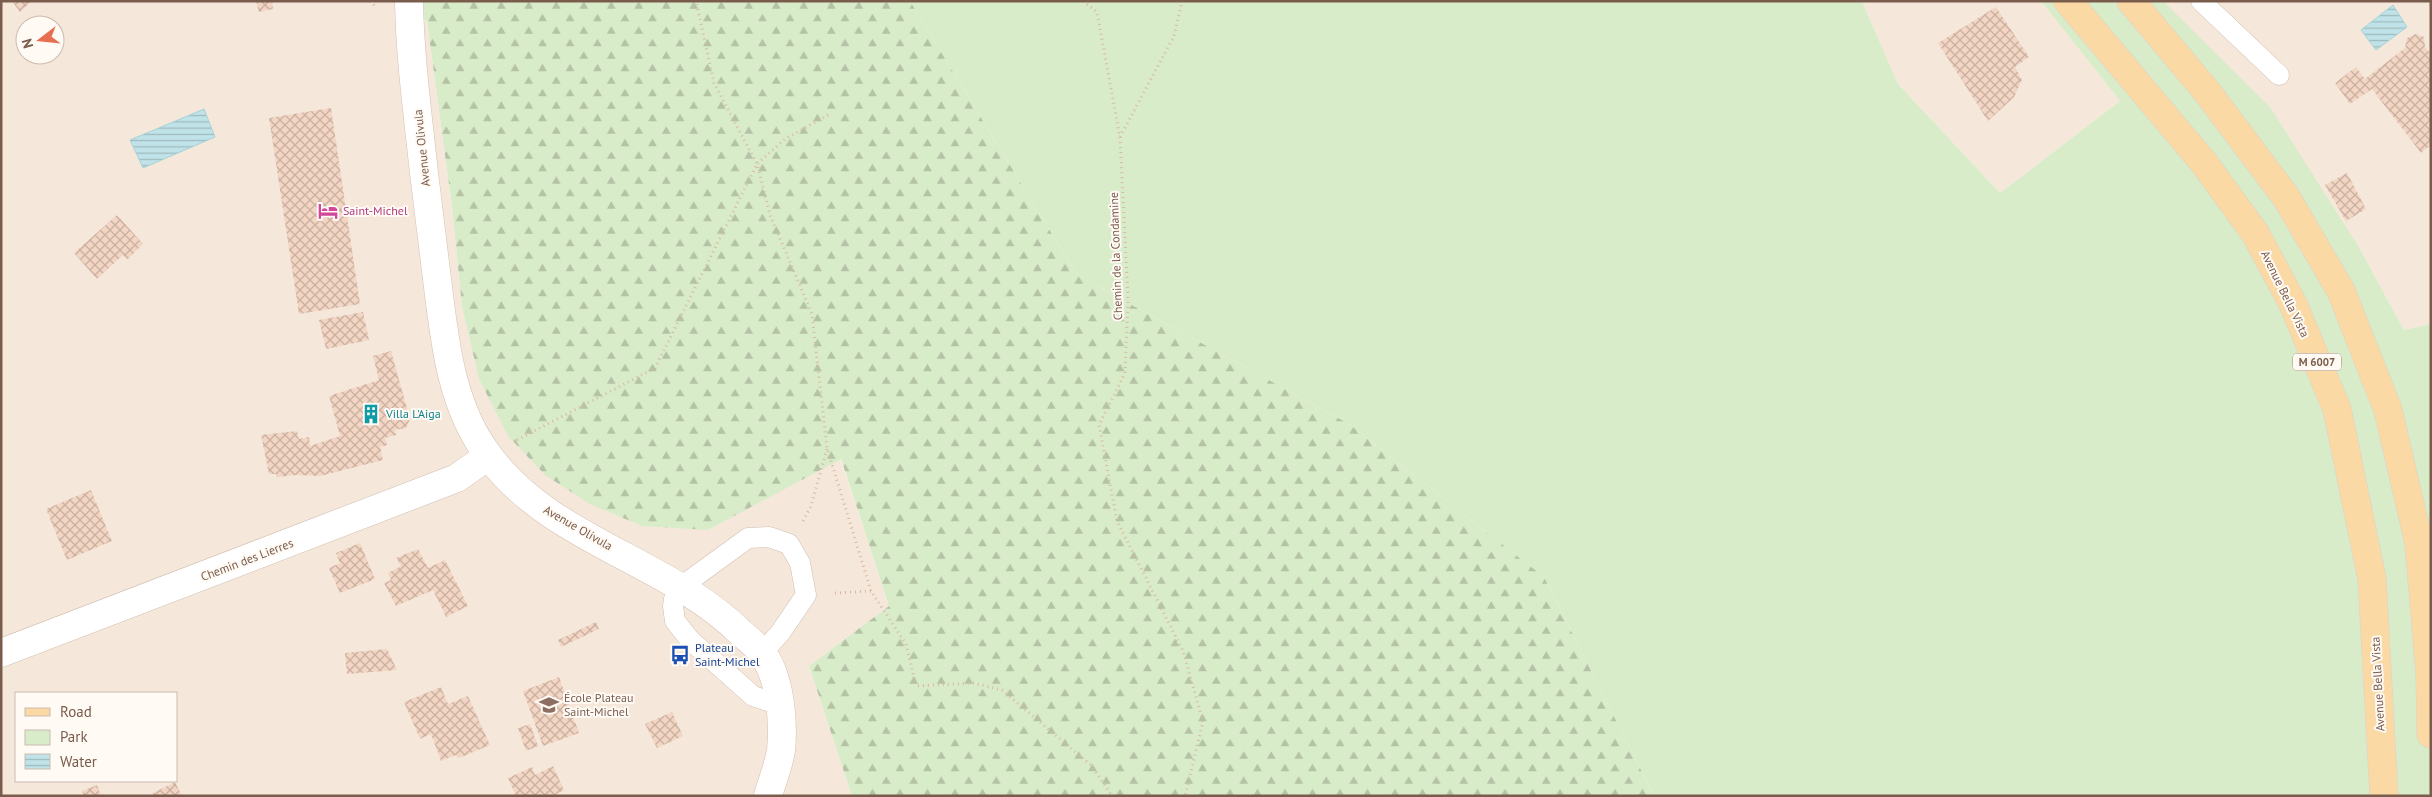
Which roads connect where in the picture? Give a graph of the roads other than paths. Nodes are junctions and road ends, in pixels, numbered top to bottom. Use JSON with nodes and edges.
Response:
{"nodes":[{"id":1,"x":409,"y":1,"type":"edge"},
{"id":2,"x":2068,"y":1,"type":"edge"},
{"id":3,"x":2201,"y":1,"type":"edge"},
{"id":4,"x":2137,"y":3,"type":"edge"},
{"id":5,"x":2279,"y":75,"type":"dead end"},
{"id":6,"x":488,"y":456,"type":"junction"},
{"id":7,"x":682,"y":586,"type":"junction"},
{"id":8,"x":1,"y":653,"type":"edge"},
{"id":9,"x":762,"y":654,"type":"junction"},
{"id":10,"x":780,"y":705,"type":"junction"},
{"id":11,"x":2431,"y":734,"type":"edge"},
{"id":12,"x":768,"y":796,"type":"edge"},
{"id":13,"x":2384,"y":796,"type":"edge"}],
"edges":[{"from":1,"to":6,"type":"street","name":"Avenue Olivula"},
{"from":2,"to":13,"type":"main road","name":"Avenue Bella Vista","number":"M 6007"},
{"from":3,"to":5,"type":"lane"},
{"from":4,"to":11,"type":"main road"},
{"from":6,"to":7,"type":"street","name":"Avenue Olivula"},
{"from":6,"to":8,"type":"street","name":"Chemin des Lierres"},
{"from":7,"to":9,"type":"street","name":"Avenue Olivula"},
{"from":7,"to":9,"type":"lane"},
{"from":7,"to":10,"type":"lane"},
{"from":9,"to":10,"type":"street","name":"Avenue Olivula"},
{"from":10,"to":12,"type":"street","name":"Avenue Olivula"}]}
